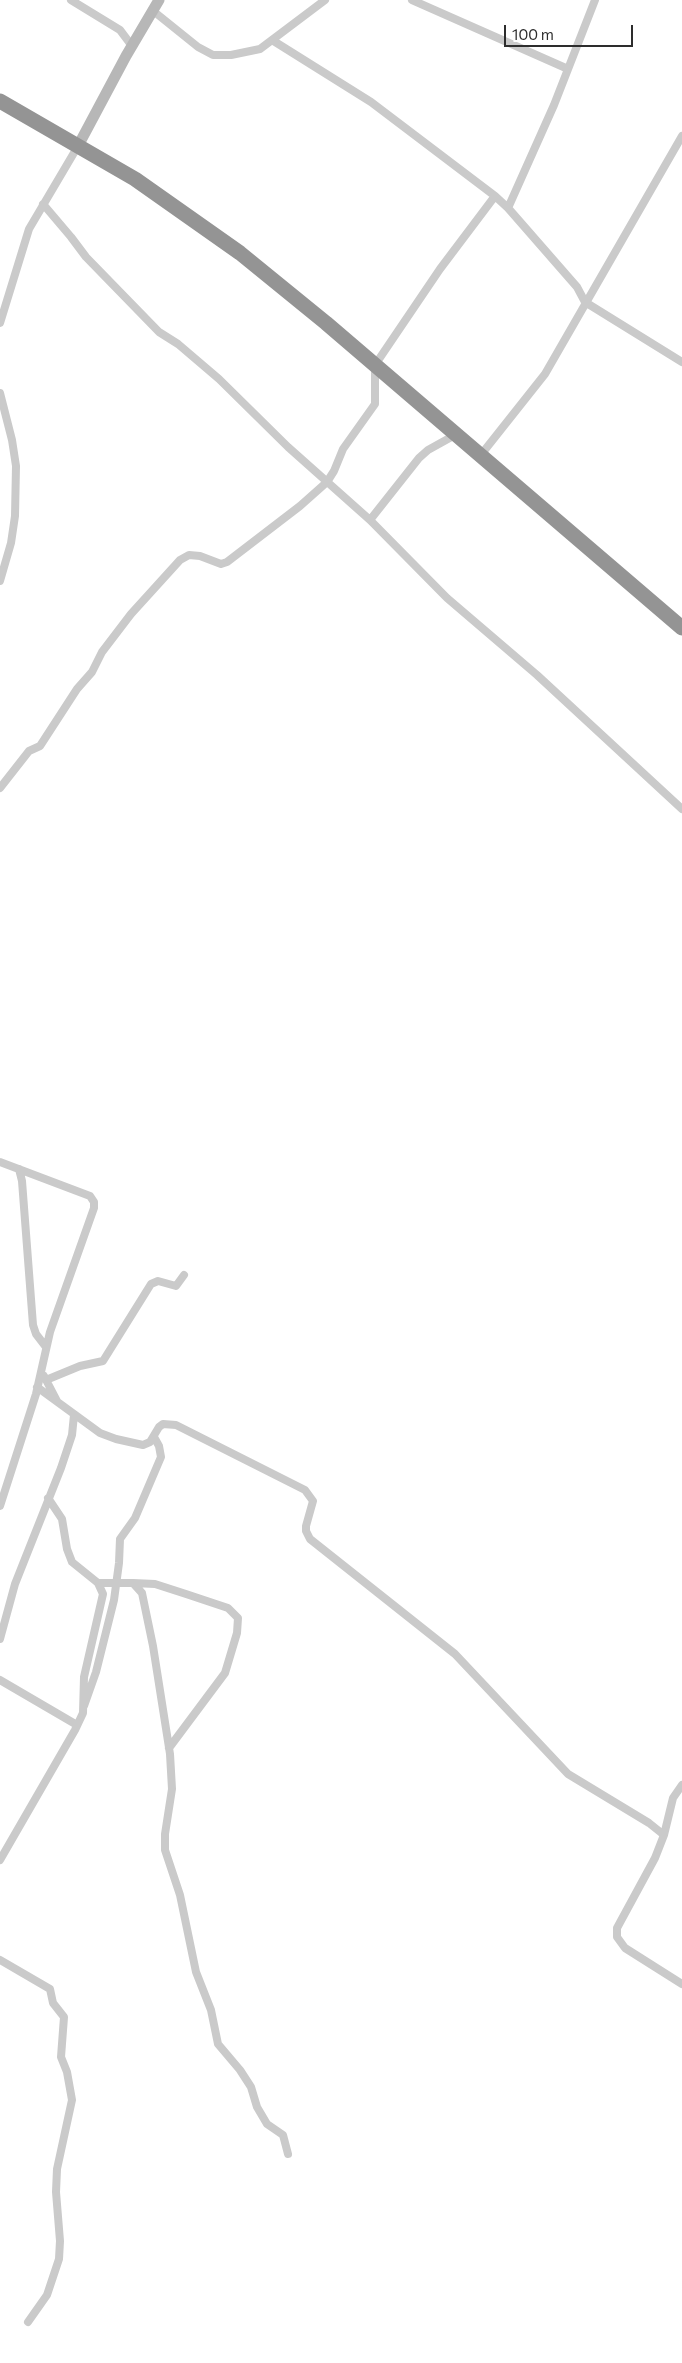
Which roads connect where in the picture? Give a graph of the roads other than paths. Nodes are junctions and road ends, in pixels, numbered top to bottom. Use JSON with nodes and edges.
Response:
{"nodes":[{"id":1,"x":71,"y":0,"type":"edge"},
{"id":2,"x":325,"y":0,"type":"edge"},
{"id":3,"x":412,"y":0,"type":"edge"},
{"id":4,"x":595,"y":0,"type":"edge"},
{"id":5,"x":156,"y":5,"type":"edge"},
{"id":6,"x":272,"y":40,"type":"junction"},
{"id":7,"x":132,"y":46,"type":"junction"},
{"id":8,"x":568,"y":69,"type":"junction"},
{"id":9,"x":0,"y":101,"type":"edge"},
{"id":10,"x":682,"y":136,"type":"edge"},
{"id":11,"x":78,"y":146,"type":"junction"},
{"id":12,"x":495,"y":196,"type":"junction"},
{"id":13,"x":43,"y":204,"type":"junction"},
{"id":14,"x":508,"y":208,"type":"junction"},
{"id":15,"x":585,"y":302,"type":"junction"},
{"id":16,"x":0,"y":323,"type":"edge"},
{"id":17,"x":682,"y":362,"type":"edge"},
{"id":18,"x":375,"y":365,"type":"junction"},
{"id":19,"x":0,"y":393,"type":"edge"},
{"id":20,"x":455,"y":435,"type":"junction"},
{"id":21,"x":480,"y":456,"type":"junction"},
{"id":22,"x":327,"y":482,"type":"junction"},
{"id":23,"x":370,"y":520,"type":"junction"},
{"id":24,"x":0,"y":581,"type":"edge"},
{"id":25,"x":682,"y":628,"type":"edge"},
{"id":26,"x":0,"y":788,"type":"edge"},
{"id":27,"x":682,"y":809,"type":"edge"},
{"id":28,"x":0,"y":1162,"type":"edge"},
{"id":29,"x":18,"y":1169,"type":"junction"},
{"id":30,"x":184,"y":1275,"type":"dead end"},
{"id":31,"x":46,"y":1347,"type":"junction"},
{"id":32,"x":41,"y":1370,"type":"junction"},
{"id":33,"x":46,"y":1380,"type":"junction"},
{"id":34,"x":37,"y":1387,"type":"junction"},
{"id":35,"x":57,"y":1403,"type":"junction"},
{"id":36,"x":74,"y":1415,"type":"junction"},
{"id":37,"x":154,"y":1437,"type":"junction"},
{"id":38,"x":48,"y":1498,"type":"junction"},
{"id":39,"x":0,"y":1506,"type":"edge"},
{"id":40,"x":116,"y":1582,"type":"junction"},
{"id":41,"x":98,"y":1583,"type":"junction"},
{"id":42,"x":133,"y":1583,"type":"junction"},
{"id":43,"x":0,"y":1638,"type":"edge"},
{"id":44,"x":0,"y":1680,"type":"edge"},
{"id":45,"x":84,"y":1708,"type":"junction"},
{"id":46,"x":77,"y":1725,"type":"junction"},
{"id":47,"x":169,"y":1748,"type":"junction"},
{"id":48,"x":682,"y":1785,"type":"edge"},
{"id":49,"x":664,"y":1835,"type":"junction"},
{"id":50,"x":0,"y":1860,"type":"edge"},
{"id":51,"x":0,"y":1960,"type":"edge"},
{"id":52,"x":682,"y":1984,"type":"edge"},
{"id":53,"x":288,"y":2154,"type":"dead end"},
{"id":54,"x":28,"y":2322,"type":"dead end"}],
"edges":[{"from":1,"to":7,"type":"street"},
{"from":2,"to":6,"type":"street"},
{"from":3,"to":8,"type":"street"},
{"from":4,"to":8,"type":"street"},
{"from":5,"to":6,"type":"street"},
{"from":5,"to":7,"type":"street"},
{"from":6,"to":12,"type":"street"},
{"from":7,"to":11,"type":"street"},
{"from":8,"to":14,"type":"street"},
{"from":9,"to":11,"type":"highway"},
{"from":10,"to":15,"type":"street"},
{"from":11,"to":13,"type":"street"},
{"from":11,"to":18,"type":"highway"},
{"from":12,"to":14,"type":"street"},
{"from":12,"to":18,"type":"street"},
{"from":13,"to":16,"type":"street"},
{"from":13,"to":22,"type":"street"},
{"from":14,"to":15,"type":"street"},
{"from":15,"to":17,"type":"street"},
{"from":15,"to":21,"type":"street"},
{"from":18,"to":20,"type":"highway"},
{"from":18,"to":22,"type":"street"},
{"from":19,"to":24,"type":"street"},
{"from":20,"to":21,"type":"highway"},
{"from":20,"to":23,"type":"street"},
{"from":21,"to":25,"type":"highway"},
{"from":22,"to":23,"type":"street"},
{"from":22,"to":26,"type":"street"},
{"from":23,"to":27,"type":"street"},
{"from":28,"to":29,"type":"street"},
{"from":29,"to":31,"type":"street"},
{"from":29,"to":31,"type":"street"},
{"from":30,"to":33,"type":"street"},
{"from":31,"to":32,"type":"street"},
{"from":32,"to":33,"type":"street"},
{"from":32,"to":34,"type":"street"},
{"from":33,"to":35,"type":"street"},
{"from":34,"to":35,"type":"street"},
{"from":34,"to":39,"type":"street"},
{"from":35,"to":36,"type":"street"},
{"from":36,"to":37,"type":"street"},
{"from":36,"to":38,"type":"street"},
{"from":37,"to":40,"type":"street"},
{"from":37,"to":49,"type":"street"},
{"from":38,"to":41,"type":"street"},
{"from":38,"to":43,"type":"street"},
{"from":40,"to":41,"type":"street"},
{"from":40,"to":42,"type":"street"},
{"from":40,"to":45,"type":"street"},
{"from":41,"to":45,"type":"street"},
{"from":42,"to":47,"type":"street"},
{"from":42,"to":47,"type":"street"},
{"from":44,"to":46,"type":"street"},
{"from":45,"to":46,"type":"street"},
{"from":46,"to":50,"type":"street"},
{"from":47,"to":53,"type":"street"},
{"from":48,"to":49,"type":"street"},
{"from":49,"to":52,"type":"street"},
{"from":51,"to":54,"type":"street"}]}
